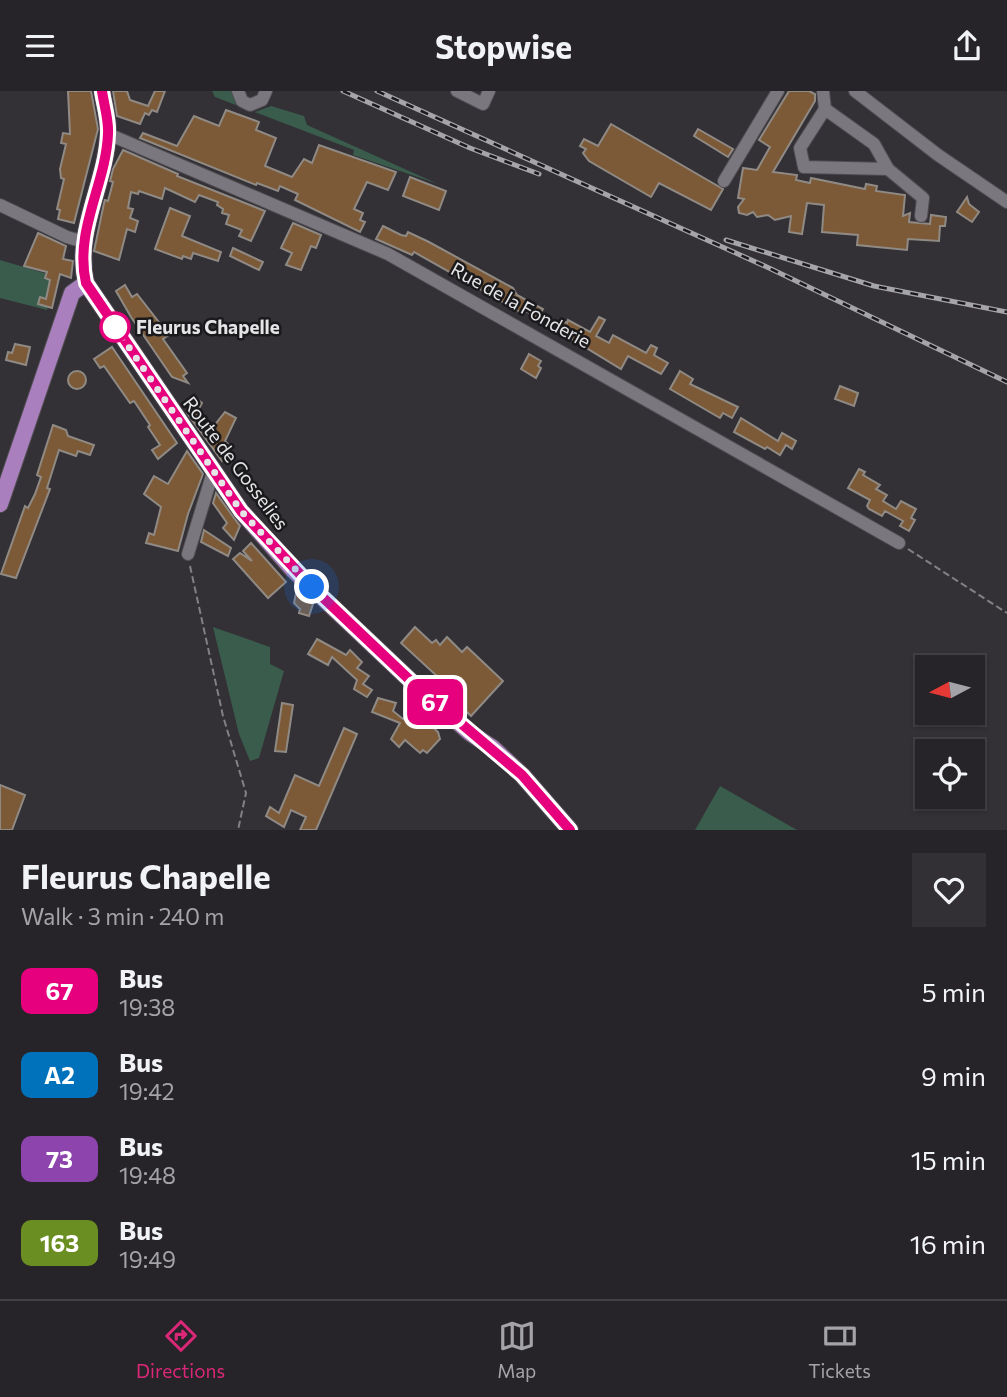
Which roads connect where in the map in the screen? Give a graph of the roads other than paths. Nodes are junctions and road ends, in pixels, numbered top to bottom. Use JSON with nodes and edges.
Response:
{"nodes":[{"id":1,"x":102,"y":91,"type":"edge"},
{"id":2,"x":238,"y":91,"type":"edge"},
{"id":3,"x":265,"y":91,"type":"edge"},
{"id":4,"x":457,"y":91,"type":"edge"},
{"id":5,"x":489,"y":91,"type":"edge"},
{"id":6,"x":778,"y":91,"type":"edge"},
{"id":7,"x":823,"y":91,"type":"edge"},
{"id":8,"x":855,"y":91,"type":"edge"},
{"id":9,"x":825,"y":109,"type":"junction"},
{"id":10,"x":108,"y":134,"type":"junction"},
{"id":11,"x":888,"y":169,"type":"junction"},
{"id":12,"x":724,"y":181,"type":"dead end"},
{"id":13,"x":1007,"y":202,"type":"edge"},
{"id":14,"x":0,"y":205,"type":"edge"},
{"id":15,"x":921,"y":216,"type":"dead end"},
{"id":16,"x":84,"y":241,"type":"junction"},
{"id":17,"x":86,"y":283,"type":"junction"},
{"id":18,"x":213,"y":472,"type":"junction"},
{"id":19,"x":0,"y":504,"type":"edge"},
{"id":20,"x":899,"y":543,"type":"road end"},
{"id":21,"x":188,"y":554,"type":"road end"},
{"id":22,"x":570,"y":830,"type":"edge"}],
"edges":[{"from":1,"to":10,"type":"main road"},
{"from":2,"to":3,"type":"street"},
{"from":4,"to":5,"type":"street"},
{"from":6,"to":12,"type":"street"},
{"from":7,"to":9,"type":"street"},
{"from":8,"to":13,"type":"street"},
{"from":9,"to":11,"type":"street"},
{"from":9,"to":11,"type":"street"},
{"from":10,"to":16,"type":"main road"},
{"from":10,"to":20,"type":"street","name":"Rue de la Fonderie"},
{"from":11,"to":15,"type":"street"},
{"from":14,"to":16,"type":"street"},
{"from":16,"to":17,"type":"main road"},
{"from":17,"to":18,"type":"main road","name":"Route de Gosselies"},
{"from":17,"to":19,"type":"main road"},
{"from":18,"to":21,"type":"street"},
{"from":18,"to":22,"type":"main road","name":"Route de Gosselies"}]}
